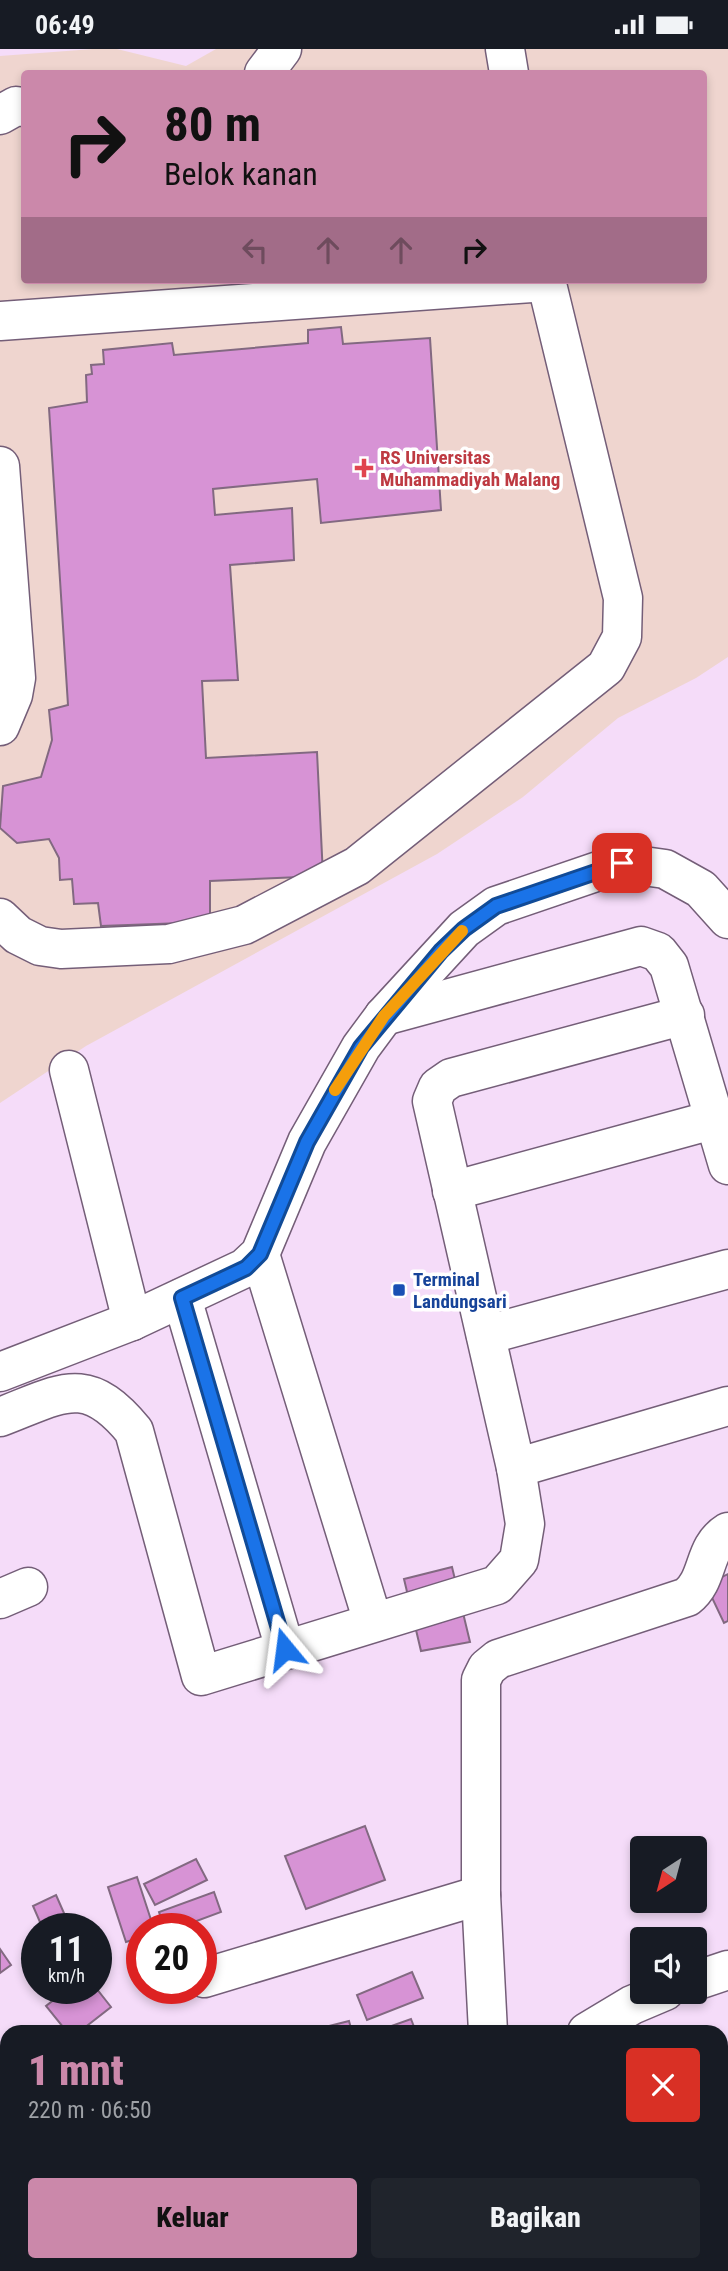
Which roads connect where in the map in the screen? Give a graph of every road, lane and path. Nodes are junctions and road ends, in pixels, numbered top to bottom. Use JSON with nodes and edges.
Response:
{"nodes":[{"id":1,"x":282,"y":49,"type":"edge"},
{"id":2,"x":505,"y":49,"type":"edge"},
{"id":3,"x":266,"y":70,"type":"edge"},
{"id":4,"x":508,"y":70,"type":"edge"},
{"id":5,"x":21,"y":107,"type":"edge"},
{"id":6,"x":0,"y":114,"type":"edge"},
{"id":7,"x":505,"y":284,"type":"edge"},
{"id":8,"x":547,"y":284,"type":"edge"},
{"id":9,"x":0,"y":321,"type":"edge"},
{"id":10,"x":0,"y":465,"type":"edge"},
{"id":11,"x":1,"y":720,"type":"edge"},
{"id":12,"x":0,"y":918,"type":"edge"},
{"id":13,"x":728,"y":919,"type":"edge"},
{"id":14,"x":685,"y":1015,"type":"junction"},
{"id":15,"x":384,"y":1016,"type":"junction"},
{"id":16,"x":69,"y":1070,"type":"dead end"},
{"id":17,"x":716,"y":1119,"type":"junction"},
{"id":18,"x":728,"y":1165,"type":"edge"},
{"id":19,"x":452,"y":1191,"type":"junction"},
{"id":20,"x":260,"y":1254,"type":"junction"},
{"id":21,"x":728,"y":1269,"type":"edge"},
{"id":22,"x":182,"y":1298,"type":"junction"},
{"id":23,"x":132,"y":1321,"type":"junction"},
{"id":24,"x":486,"y":1335,"type":"junction"},
{"id":25,"x":0,"y":1372,"type":"edge"},
{"id":26,"x":728,"y":1406,"type":"edge"},
{"id":27,"x":0,"y":1417,"type":"edge"},
{"id":28,"x":516,"y":1468,"type":"junction"},
{"id":29,"x":728,"y":1532,"type":"edge"},
{"id":30,"x":373,"y":1622,"type":"junction"},
{"id":31,"x":285,"y":1649,"type":"junction"},
{"id":32,"x":471,"y":1897,"type":"junction"},
{"id":33,"x":728,"y":1970,"type":"edge"},
{"id":34,"x":217,"y":1974,"type":"edge"},
{"id":35,"x":707,"y":1977,"type":"edge"},
{"id":36,"x":634,"y":2004,"type":"edge"},
{"id":37,"x":487,"y":2025,"type":"edge"},
{"id":38,"x":599,"y":2025,"type":"edge"}],
"edges":[{"from":1,"to":3,"type":"street"},
{"from":2,"to":4,"type":"street"},
{"from":5,"to":6,"type":"street"},
{"from":7,"to":9,"type":"street"},
{"from":8,"to":12,"type":"street"},
{"from":10,"to":11,"type":"street"},
{"from":13,"to":15,"type":"street"},
{"from":14,"to":15,"type":"street"},
{"from":14,"to":17,"type":"street"},
{"from":14,"to":19,"type":"street"},
{"from":15,"to":20,"type":"street"},
{"from":16,"to":23,"type":"street"},
{"from":17,"to":18,"type":"street"},
{"from":17,"to":19,"type":"street"},
{"from":19,"to":24,"type":"street"},
{"from":20,"to":22,"type":"street"},
{"from":20,"to":30,"type":"street"},
{"from":21,"to":24,"type":"street"},
{"from":22,"to":23,"type":"street"},
{"from":22,"to":31,"type":"street"},
{"from":23,"to":25,"type":"street"},
{"from":24,"to":28,"type":"street"},
{"from":26,"to":28,"type":"street"},
{"from":27,"to":31,"type":"street"},
{"from":28,"to":30,"type":"street"},
{"from":29,"to":32,"type":"street"},
{"from":30,"to":31,"type":"street"},
{"from":32,"to":34,"type":"street"},
{"from":32,"to":37,"type":"street"},
{"from":33,"to":35,"type":"street"},
{"from":36,"to":38,"type":"street"}]}
